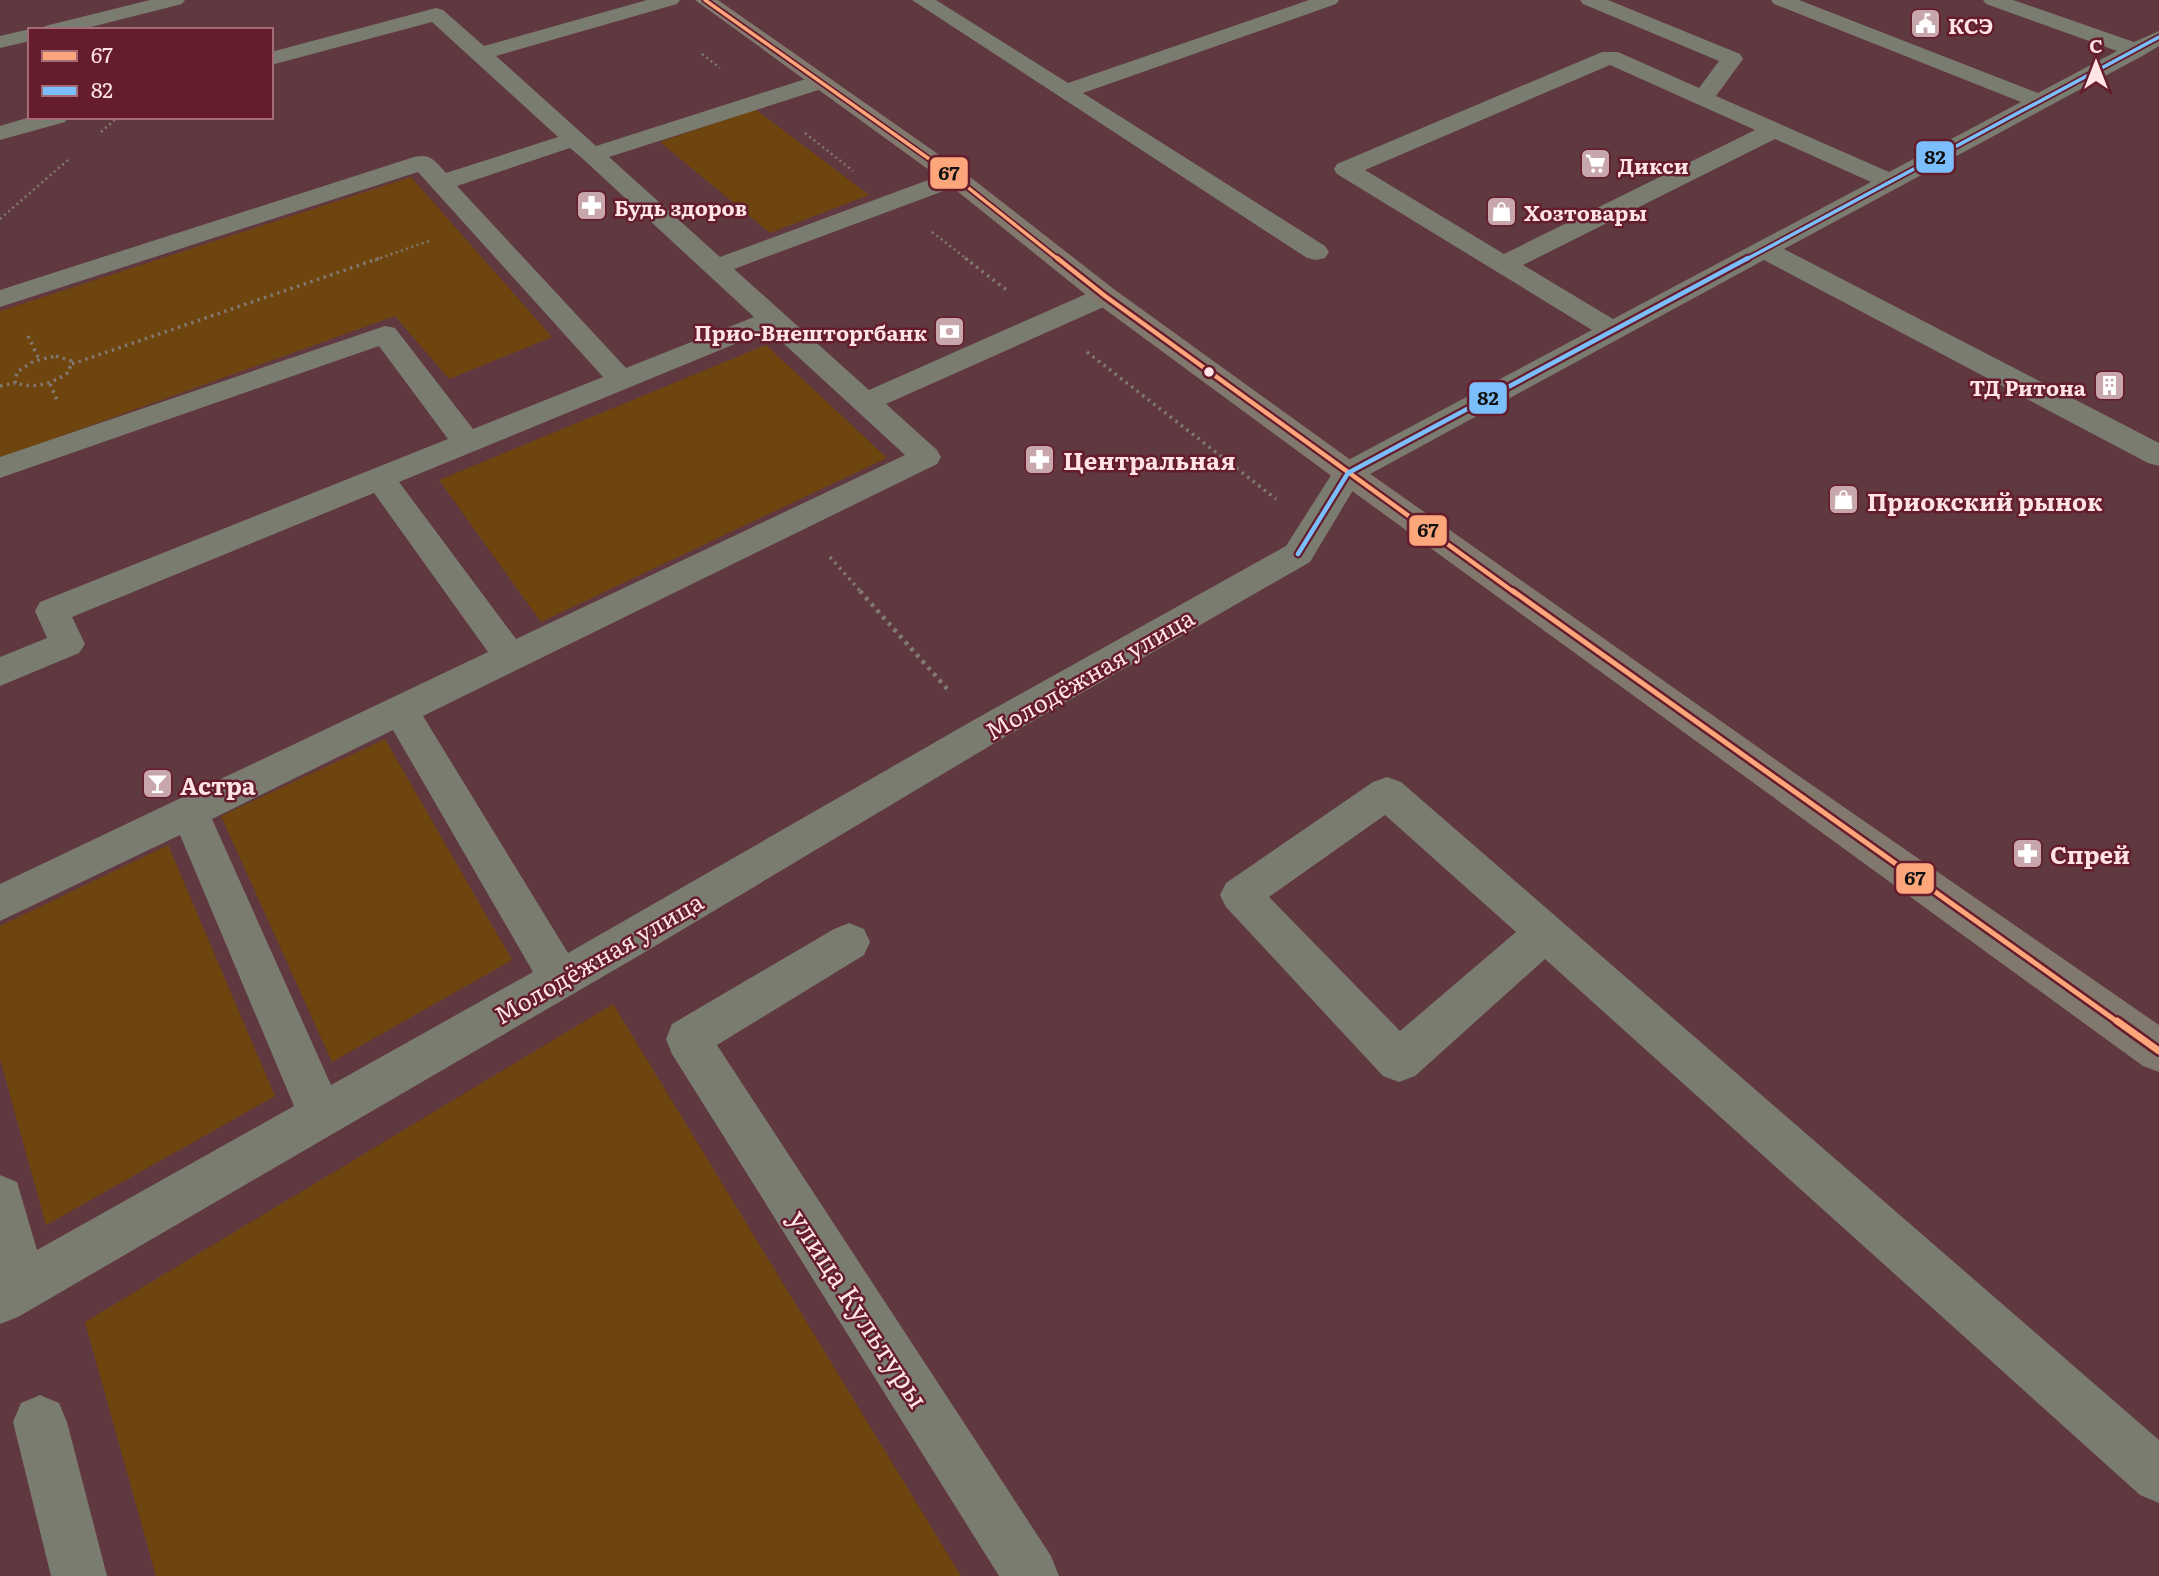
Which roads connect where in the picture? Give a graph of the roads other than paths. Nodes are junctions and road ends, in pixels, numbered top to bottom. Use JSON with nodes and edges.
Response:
{"nodes":[{"id":1,"x":175,"y":0,"type":"edge"},
{"id":2,"x":670,"y":0,"type":"edge"},
{"id":3,"x":705,"y":0,"type":"edge"},
{"id":4,"x":922,"y":0,"type":"edge"},
{"id":5,"x":1329,"y":0,"type":"edge"},
{"id":6,"x":1590,"y":0,"type":"edge"},
{"id":7,"x":1781,"y":0,"type":"edge"},
{"id":8,"x":1993,"y":0,"type":"edge"},
{"id":9,"x":99,"y":24,"type":"edge"},
{"id":10,"x":68,"y":28,"type":"edge"},
{"id":11,"x":28,"y":35,"type":"edge"},
{"id":12,"x":0,"y":42,"type":"edge"},
{"id":13,"x":2148,"y":43,"type":"edge"},
{"id":14,"x":480,"y":54,"type":"junction"},
{"id":15,"x":273,"y":58,"type":"edge"},
{"id":16,"x":820,"y":82,"type":"junction"},
{"id":17,"x":1065,"y":92,"type":"junction"},
{"id":18,"x":1703,"y":98,"type":"junction"},
{"id":19,"x":2039,"y":101,"type":"junction"},
{"id":20,"x":50,"y":119,"type":"edge"},
{"id":21,"x":1774,"y":130,"type":"junction"},
{"id":22,"x":0,"y":133,"type":"edge"},
{"id":23,"x":583,"y":147,"type":"junction"},
{"id":24,"x":956,"y":178,"type":"junction"},
{"id":25,"x":1889,"y":181,"type":"junction"},
{"id":26,"x":441,"y":183,"type":"junction"},
{"id":27,"x":1763,"y":249,"type":"junction"},
{"id":28,"x":1316,"y":253,"type":"dead end"},
{"id":29,"x":1504,"y":264,"type":"junction"},
{"id":30,"x":716,"y":267,"type":"junction"},
{"id":31,"x":1105,"y":296,"type":"junction"},
{"id":32,"x":0,"y":299,"type":"edge"},
{"id":33,"x":774,"y":318,"type":"junction"},
{"id":34,"x":1612,"y":330,"type":"junction"},
{"id":35,"x":622,"y":381,"type":"junction"},
{"id":36,"x":866,"y":402,"type":"junction"},
{"id":37,"x":467,"y":443,"type":"junction"},
{"id":38,"x":2159,"y":456,"type":"edge"},
{"id":39,"x":0,"y":468,"type":"edge"},
{"id":40,"x":1348,"y":473,"type":"junction"},
{"id":41,"x":381,"y":480,"type":"junction"},
{"id":42,"x":511,"y":658,"type":"junction"},
{"id":43,"x":0,"y":672,"type":"edge"},
{"id":44,"x":401,"y":711,"type":"junction"},
{"id":45,"x":190,"y":812,"type":"junction"},
{"id":46,"x":0,"y":903,"type":"edge"},
{"id":47,"x":1545,"y":933,"type":"junction"},
{"id":48,"x":849,"y":942,"type":"dead end"},
{"id":49,"x":560,"y":978,"type":"junction"},
{"id":50,"x":2159,"y":1051,"type":"edge"},
{"id":51,"x":321,"y":1115,"type":"junction"},
{"id":52,"x":0,"y":1199,"type":"edge"},
{"id":53,"x":11,"y":1292,"type":"edge"},
{"id":54,"x":40,"y":1422,"type":"dead end"},
{"id":55,"x":2159,"y":1476,"type":"edge"},
{"id":56,"x":79,"y":1576,"type":"edge"},
{"id":57,"x":1031,"y":1576,"type":"edge"}],
"edges":[{"from":1,"to":9,"type":"street"},
{"from":2,"to":14,"type":"street"},
{"from":3,"to":16,"type":"main road"},
{"from":4,"to":17,"type":"street"},
{"from":5,"to":17,"type":"street"},
{"from":6,"to":18,"type":"street"},
{"from":7,"to":19,"type":"street"},
{"from":8,"to":13,"type":"street"},
{"from":9,"to":10,"type":"street"},
{"from":11,"to":12,"type":"street"},
{"from":13,"to":19,"type":"street","name":"Молодёжная улица"},
{"from":14,"to":15,"type":"street"},
{"from":14,"to":23,"type":"street"},
{"from":16,"to":23,"type":"street"},
{"from":16,"to":24,"type":"main road"},
{"from":17,"to":28,"type":"street"},
{"from":18,"to":21,"type":"street"},
{"from":18,"to":29,"type":"street"},
{"from":19,"to":25,"type":"street","name":"Молодёжная улица"},
{"from":20,"to":22,"type":"street"},
{"from":21,"to":25,"type":"street"},
{"from":21,"to":29,"type":"street"},
{"from":23,"to":26,"type":"street"},
{"from":23,"to":30,"type":"street"},
{"from":24,"to":30,"type":"street"},
{"from":24,"to":31,"type":"main road"},
{"from":25,"to":27,"type":"street","name":"Молодёжная улица"},
{"from":26,"to":32,"type":"street"},
{"from":26,"to":35,"type":"street"},
{"from":27,"to":34,"type":"street","name":"Молодёжная улица"},
{"from":27,"to":38,"type":"street"},
{"from":29,"to":34,"type":"street"},
{"from":30,"to":33,"type":"street"},
{"from":31,"to":36,"type":"street"},
{"from":31,"to":40,"type":"main road"},
{"from":33,"to":35,"type":"street"},
{"from":33,"to":36,"type":"street"},
{"from":34,"to":40,"type":"street","name":"Молодёжная улица"},
{"from":35,"to":37,"type":"street"},
{"from":36,"to":42,"type":"street"},
{"from":37,"to":39,"type":"street"},
{"from":37,"to":41,"type":"street"},
{"from":40,"to":49,"type":"street","name":"Молодёжная улица"},
{"from":40,"to":50,"type":"main road"},
{"from":41,"to":42,"type":"street"},
{"from":41,"to":43,"type":"street"},
{"from":42,"to":44,"type":"street"},
{"from":44,"to":45,"type":"street"},
{"from":44,"to":49,"type":"street"},
{"from":45,"to":46,"type":"street"},
{"from":45,"to":51,"type":"street"},
{"from":47,"to":47,"type":"street"},
{"from":47,"to":55,"type":"street"},
{"from":48,"to":57,"type":"street","name":"улица Культуры"},
{"from":49,"to":51,"type":"street","name":"Молодёжная улица"},
{"from":51,"to":53,"type":"street","name":"Молодёжная улица"},
{"from":52,"to":53,"type":"street"},
{"from":54,"to":56,"type":"street"}]}
